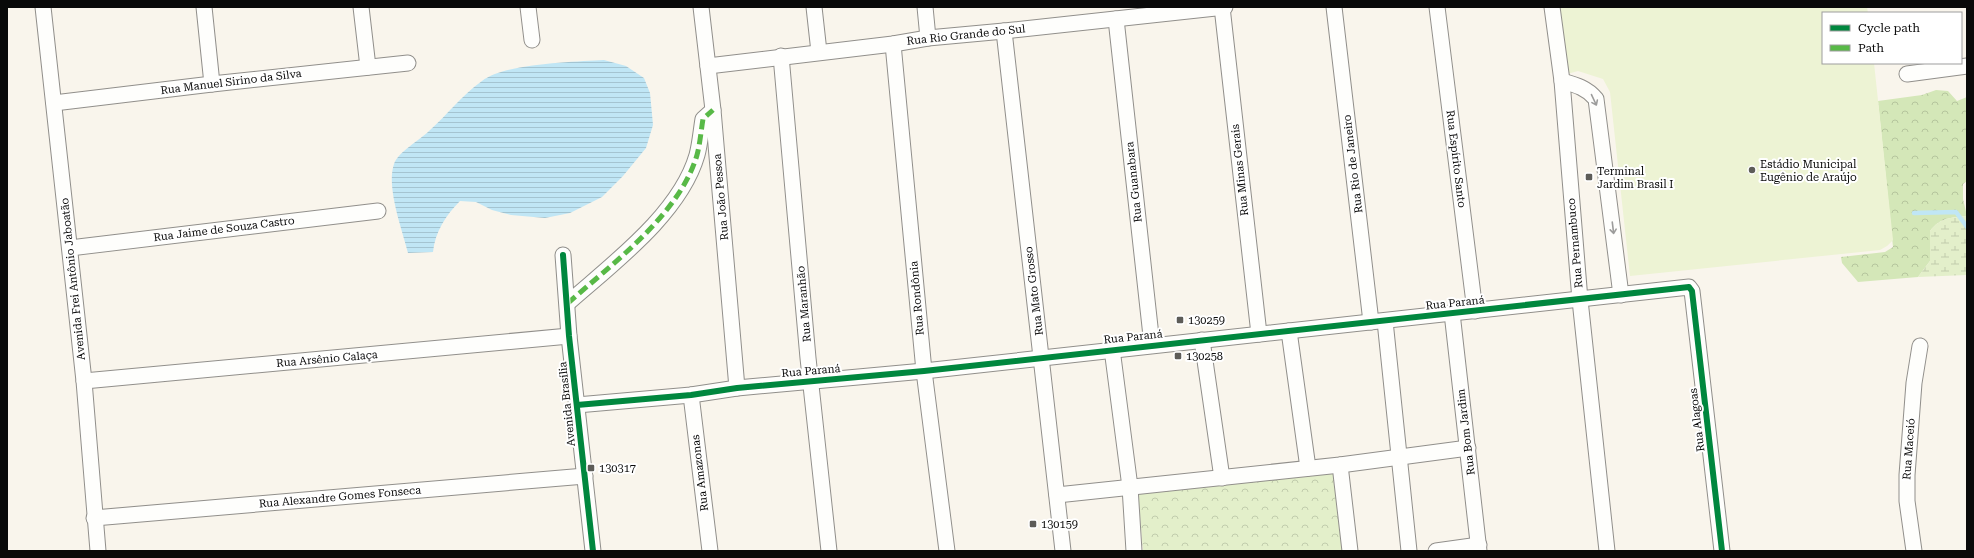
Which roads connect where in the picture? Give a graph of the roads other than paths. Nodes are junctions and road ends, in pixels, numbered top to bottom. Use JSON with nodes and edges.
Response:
{"nodes":[{"id":1,"x":43,"y":7,"type":"edge"},
{"id":2,"x":204,"y":7,"type":"edge"},
{"id":3,"x":361,"y":7,"type":"edge"},
{"id":4,"x":528,"y":7,"type":"edge"},
{"id":5,"x":701,"y":7,"type":"edge"},
{"id":6,"x":814,"y":7,"type":"edge"},
{"id":7,"x":925,"y":7,"type":"edge"},
{"id":8,"x":1222,"y":7,"type":"edge"},
{"id":9,"x":1225,"y":7,"type":"edge"},
{"id":10,"x":1334,"y":7,"type":"edge"},
{"id":11,"x":1437,"y":7,"type":"edge"},
{"id":12,"x":1552,"y":7,"type":"edge"},
{"id":13,"x":1116,"y":19,"type":"junction"},
{"id":14,"x":1004,"y":31,"type":"junction"},
{"id":15,"x":928,"y":38,"type":"junction"},
{"id":16,"x":532,"y":40,"type":"dead end"},
{"id":17,"x":893,"y":44,"type":"junction"},
{"id":18,"x":819,"y":52,"type":"junction"},
{"id":19,"x":781,"y":56,"type":"junction"},
{"id":20,"x":408,"y":63,"type":"dead end"},
{"id":21,"x":708,"y":66,"type":"junction"},
{"id":22,"x":1967,"y":66,"type":"edge"},
{"id":23,"x":368,"y":67,"type":"junction"},
{"id":24,"x":1907,"y":74,"type":"dead end"},
{"id":25,"x":1562,"y":81,"type":"junction"},
{"id":26,"x":212,"y":84,"type":"junction"},
{"id":27,"x":54,"y":103,"type":"junction"},
{"id":28,"x":713,"y":110,"type":"junction"},
{"id":29,"x":378,"y":211,"type":"dead end"},
{"id":30,"x":70,"y":248,"type":"junction"},
{"id":31,"x":563,"y":256,"type":"dead end"},
{"id":32,"x":1690,"y":288,"type":"joint"},
{"id":33,"x":1621,"y":295,"type":"junction"},
{"id":34,"x":1580,"y":300,"type":"junction"},
{"id":35,"x":568,"y":303,"type":"junction"},
{"id":36,"x":1475,"y":311,"type":"junction"},
{"id":37,"x":1452,"y":313,"type":"junction"},
{"id":38,"x":1378,"y":321,"type":"junction"},
{"id":39,"x":1290,"y":331,"type":"junction"},
{"id":40,"x":1259,"y":334,"type":"junction"},
{"id":41,"x":569,"y":336,"type":"junction"},
{"id":42,"x":1202,"y":340,"type":"junction"},
{"id":43,"x":1152,"y":345,"type":"junction"},
{"id":44,"x":1920,"y":346,"type":"dead end"},
{"id":45,"x":1112,"y":349,"type":"junction"},
{"id":46,"x":1042,"y":357,"type":"junction"},
{"id":47,"x":924,"y":371,"type":"junction"},
{"id":48,"x":84,"y":381,"type":"junction"},
{"id":49,"x":811,"y":381,"type":"junction"},
{"id":50,"x":737,"y":388,"type":"junction"},
{"id":51,"x":691,"y":395,"type":"junction"},
{"id":52,"x":577,"y":405,"type":"junction"},
{"id":53,"x":1468,"y":448,"type":"junction"},
{"id":54,"x":1400,"y":456,"type":"junction"},
{"id":55,"x":1340,"y":465,"type":"junction"},
{"id":56,"x":1308,"y":468,"type":"junction"},
{"id":57,"x":585,"y":476,"type":"junction"},
{"id":58,"x":1222,"y":478,"type":"junction"},
{"id":59,"x":1130,"y":488,"type":"junction"},
{"id":60,"x":1057,"y":494,"type":"junction"},
{"id":61,"x":94,"y":518,"type":"junction"},
{"id":62,"x":1479,"y":548,"type":"edge"},
{"id":63,"x":98,"y":551,"type":"edge"},
{"id":64,"x":593,"y":551,"type":"edge"},
{"id":65,"x":710,"y":551,"type":"edge"},
{"id":66,"x":829,"y":551,"type":"edge"},
{"id":67,"x":947,"y":551,"type":"edge"},
{"id":68,"x":1063,"y":551,"type":"edge"},
{"id":69,"x":1134,"y":551,"type":"edge"},
{"id":70,"x":1350,"y":551,"type":"edge"},
{"id":71,"x":1409,"y":551,"type":"edge"},
{"id":72,"x":1436,"y":551,"type":"edge"},
{"id":73,"x":1607,"y":551,"type":"edge"},
{"id":74,"x":1722,"y":551,"type":"edge"},
{"id":75,"x":1914,"y":551,"type":"edge"}],
"edges":[{"from":1,"to":27,"type":"street","name":"Avenida Frei Antônio Jaboatão"},
{"from":2,"to":26,"type":"street"},
{"from":3,"to":23,"type":"street"},
{"from":4,"to":16,"type":"street"},
{"from":5,"to":21,"type":"street","name":"Rua João Pessoa"},
{"from":6,"to":18,"type":"street"},
{"from":7,"to":15,"type":"street"},
{"from":8,"to":9,"type":"street","name":"Rua Rio Grande do Sul"},
{"from":8,"to":13,"type":"street","name":"Rua Rio Grande do Sul"},
{"from":8,"to":40,"type":"street","name":"Rua Minas Gerais"},
{"from":10,"to":38,"type":"street","name":"Rua Rio de Janeiro"},
{"from":11,"to":36,"type":"street","name":"Rua Espírito Santo"},
{"from":12,"to":25,"type":"street","name":"Rua Pernambuco"},
{"from":13,"to":14,"type":"street","name":"Rua Rio Grande do Sul"},
{"from":13,"to":43,"type":"street","name":"Rua Guanabara"},
{"from":14,"to":15,"type":"street","name":"Rua Rio Grande do Sul"},
{"from":14,"to":46,"type":"street","name":"Rua Mato Grosso"},
{"from":15,"to":17,"type":"street","name":"Rua Rio Grande do Sul"},
{"from":17,"to":18,"type":"street","name":"Rua Rio Grande do Sul"},
{"from":17,"to":47,"type":"street","name":"Rua Rondônia"},
{"from":18,"to":19,"type":"street","name":"Rua Rio Grande do Sul"},
{"from":19,"to":21,"type":"street","name":"Rua Rio Grande do Sul"},
{"from":19,"to":49,"type":"street","name":"Rua Maranhão"},
{"from":20,"to":23,"type":"street","name":"Rua Manuel Sirino da Silva"},
{"from":21,"to":28,"type":"street","name":"Rua João Pessoa"},
{"from":22,"to":24,"type":"street"},
{"from":23,"to":26,"type":"street","name":"Rua Manuel Sirino da Silva"},
{"from":25,"to":33,"type":"street","one_way":true},
{"from":25,"to":34,"type":"street","name":"Rua Pernambuco"},
{"from":26,"to":27,"type":"street","name":"Rua Manuel Sirino da Silva"},
{"from":27,"to":30,"type":"street","name":"Avenida Frei Antônio Jaboatão"},
{"from":28,"to":35,"type":"street"},
{"from":28,"to":50,"type":"street","name":"Rua João Pessoa"},
{"from":29,"to":30,"type":"street","name":"Rua Jaime de Souza Castro"},
{"from":30,"to":48,"type":"street","name":"Avenida Frei Antônio Jaboatão"},
{"from":31,"to":35,"type":"street","name":"Avenida Brasília"},
{"from":32,"to":33,"type":"street","name":"Rua Paraná"},
{"from":32,"to":74,"type":"street","name":"Rua Alagoas"},
{"from":33,"to":34,"type":"street","name":"Rua Paraná"},
{"from":34,"to":36,"type":"street","name":"Rua Paraná"},
{"from":34,"to":73,"type":"street","name":"Rua Pernambuco"},
{"from":35,"to":41,"type":"street","name":"Avenida Brasília"},
{"from":36,"to":37,"type":"street","name":"Rua Paraná"},
{"from":37,"to":38,"type":"street","name":"Rua Paraná"},
{"from":37,"to":53,"type":"street","name":"Rua Bom Jardim"},
{"from":38,"to":39,"type":"street","name":"Rua Paraná"},
{"from":38,"to":54,"type":"street","name":"Rua Rio de Janeiro"},
{"from":39,"to":40,"type":"street","name":"Rua Paraná"},
{"from":39,"to":56,"type":"street"},
{"from":40,"to":42,"type":"street","name":"Rua Paraná"},
{"from":41,"to":48,"type":"street","name":"Rua Arsênio Calaça"},
{"from":41,"to":52,"type":"street","name":"Avenida Brasília"},
{"from":42,"to":43,"type":"street","name":"Rua Paraná"},
{"from":42,"to":58,"type":"street"},
{"from":43,"to":45,"type":"street","name":"Rua Paraná"},
{"from":44,"to":75,"type":"street","name":"Rua Maceió"},
{"from":45,"to":46,"type":"street","name":"Rua Paraná"},
{"from":45,"to":59,"type":"street"},
{"from":46,"to":47,"type":"street","name":"Rua Paraná"},
{"from":46,"to":60,"type":"street","name":"Rua Mato Grosso"},
{"from":47,"to":49,"type":"street","name":"Rua Paraná"},
{"from":47,"to":67,"type":"street","name":"Rua Rondônia"},
{"from":48,"to":61,"type":"street","name":"Avenida Frei Antônio Jaboatão"},
{"from":49,"to":50,"type":"street","name":"Rua Paraná"},
{"from":49,"to":66,"type":"street","name":"Rua Maranhão"},
{"from":50,"to":51,"type":"street","name":"Rua Paraná"},
{"from":51,"to":52,"type":"street","name":"Rua Paraná"},
{"from":51,"to":65,"type":"street","name":"Rua Amazonas"},
{"from":52,"to":57,"type":"street","name":"Avenida Brasília"},
{"from":53,"to":54,"type":"street"},
{"from":53,"to":62,"type":"street","name":"Rua Bom Jardim"},
{"from":54,"to":55,"type":"street"},
{"from":54,"to":71,"type":"street","name":"Rua Rio de Janeiro"},
{"from":55,"to":56,"type":"street"},
{"from":55,"to":70,"type":"street"},
{"from":56,"to":58,"type":"street"},
{"from":57,"to":61,"type":"street","name":"Rua Alexandre Gomes Fonseca"},
{"from":57,"to":64,"type":"street","name":"Avenida Brasília"},
{"from":58,"to":59,"type":"street"},
{"from":59,"to":60,"type":"street"},
{"from":59,"to":69,"type":"street"},
{"from":60,"to":68,"type":"street","name":"Rua Mato Grosso"},
{"from":61,"to":63,"type":"street","name":"Avenida Frei Antônio Jaboatão"},
{"from":62,"to":72,"type":"street"}]}
